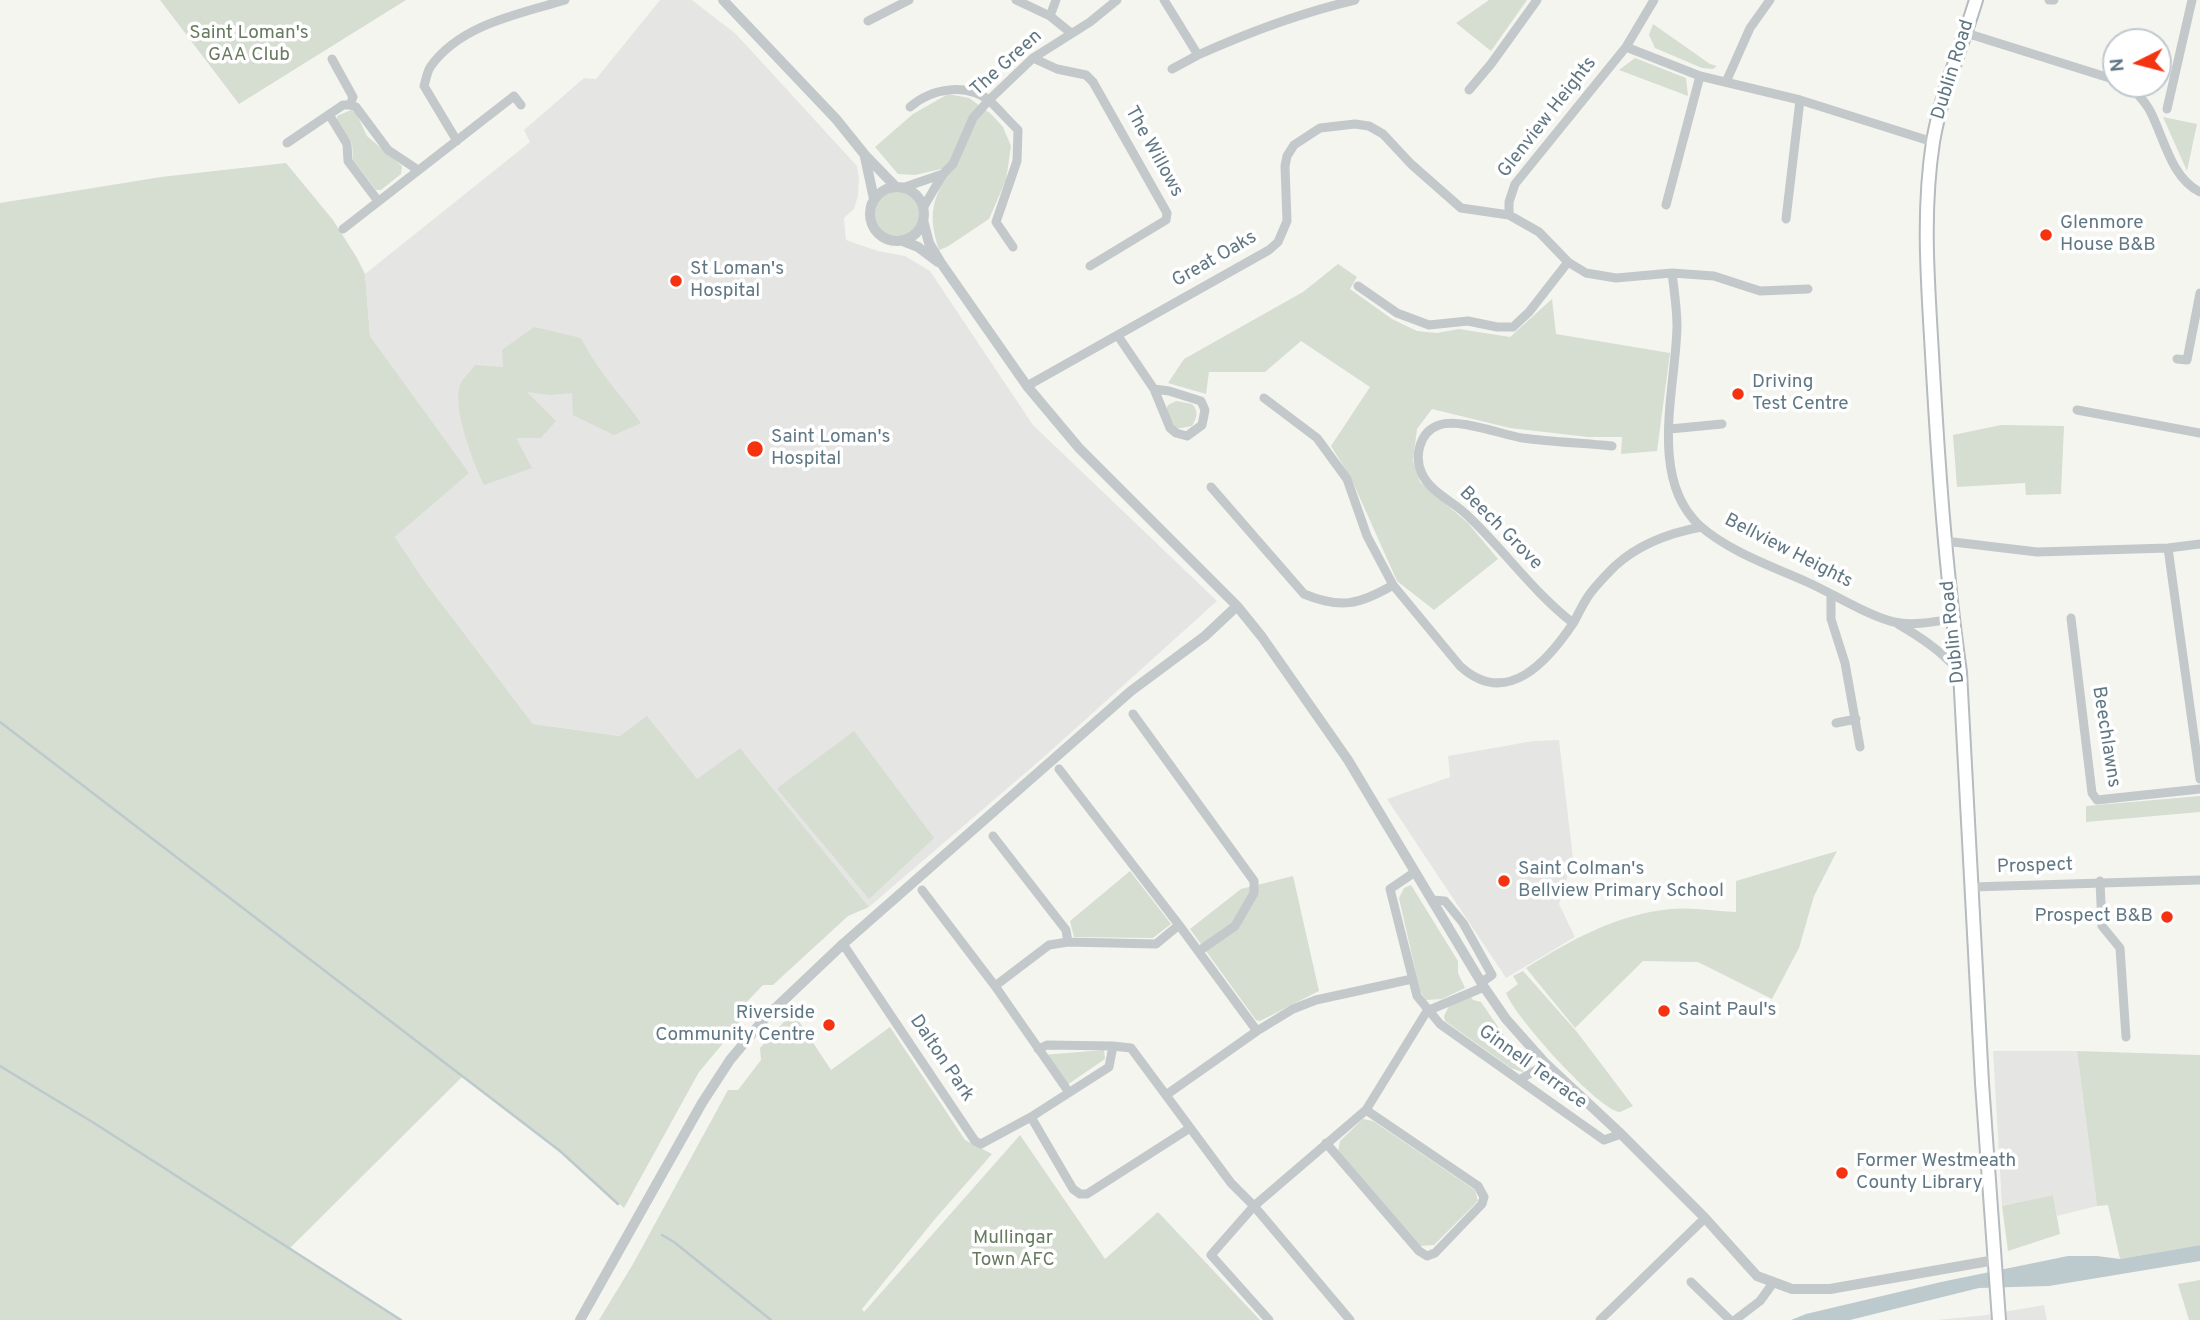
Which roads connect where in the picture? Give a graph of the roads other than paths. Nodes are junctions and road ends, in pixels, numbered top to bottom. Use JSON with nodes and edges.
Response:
{"nodes":[{"id":1,"x":565,"y":0,"type":"edge"},
{"id":2,"x":723,"y":0,"type":"edge"},
{"id":3,"x":909,"y":0,"type":"edge"},
{"id":4,"x":1016,"y":0,"type":"edge"},
{"id":5,"x":1056,"y":0,"type":"edge"},
{"id":6,"x":1117,"y":0,"type":"edge"},
{"id":7,"x":1164,"y":0,"type":"edge"},
{"id":8,"x":1355,"y":0,"type":"edge"},
{"id":9,"x":1537,"y":0,"type":"edge"},
{"id":10,"x":1654,"y":0,"type":"edge"},
{"id":11,"x":1770,"y":0,"type":"edge"},
{"id":12,"x":1976,"y":0,"type":"edge"},
{"id":13,"x":2192,"y":0,"type":"edge"},
{"id":14,"x":1051,"y":16,"type":"junction"},
{"id":15,"x":868,"y":21,"type":"dead end"},
{"id":16,"x":1071,"y":33,"type":"junction"},
{"id":17,"x":1966,"y":33,"type":"junction"},
{"id":18,"x":1626,"y":47,"type":"junction"},
{"id":19,"x":1198,"y":55,"type":"junction"},
{"id":20,"x":1033,"y":58,"type":"junction"},
{"id":21,"x":332,"y":60,"type":"dead end"},
{"id":22,"x":1172,"y":69,"type":"dead end"},
{"id":23,"x":1700,"y":76,"type":"junction"},
{"id":24,"x":2102,"y":76,"type":"edge"},
{"id":25,"x":1726,"y":82,"type":"junction"},
{"id":26,"x":1469,"y":90,"type":"dead end"},
{"id":27,"x":2139,"y":98,"type":"edge"},
{"id":28,"x":989,"y":100,"type":"junction"},
{"id":29,"x":1800,"y":100,"type":"junction"},
{"id":30,"x":350,"y":105,"type":"junction"},
{"id":31,"x":520,"y":105,"type":"dead end"},
{"id":32,"x":910,"y":107,"type":"dead end"},
{"id":33,"x":2167,"y":109,"type":"dead end"},
{"id":34,"x":330,"y":116,"type":"junction"},
{"id":35,"x":457,"y":141,"type":"junction"},
{"id":36,"x":1933,"y":142,"type":"junction"},
{"id":37,"x":287,"y":143,"type":"dead end"},
{"id":38,"x":865,"y":155,"type":"junction"},
{"id":39,"x":418,"y":170,"type":"junction"},
{"id":40,"x":943,"y":174,"type":"junction"},
{"id":41,"x":899,"y":188,"type":"junction"},
{"id":42,"x":2200,"y":192,"type":"edge"},
{"id":43,"x":874,"y":199,"type":"junction"},
{"id":44,"x":379,"y":201,"type":"junction"},
{"id":45,"x":1666,"y":205,"type":"dead end"},
{"id":46,"x":923,"y":208,"type":"junction"},
{"id":47,"x":1509,"y":215,"type":"junction"},
{"id":48,"x":1786,"y":219,"type":"dead end"},
{"id":49,"x":923,"y":220,"type":"junction"},
{"id":50,"x":343,"y":229,"type":"dead end"},
{"id":51,"x":903,"y":241,"type":"junction"},
{"id":52,"x":1013,"y":247,"type":"dead end"},
{"id":53,"x":1568,"y":262,"type":"junction"},
{"id":54,"x":941,"y":263,"type":"junction"},
{"id":55,"x":1090,"y":266,"type":"dead end"},
{"id":56,"x":1672,"y":273,"type":"junction"},
{"id":57,"x":1359,"y":286,"type":"dead end"},
{"id":58,"x":1808,"y":289,"type":"dead end"},
{"id":59,"x":2200,"y":293,"type":"edge"},
{"id":60,"x":2197,"y":323,"type":"edge"},
{"id":61,"x":1118,"y":335,"type":"junction"},
{"id":62,"x":2177,"y":359,"type":"dead end"},
{"id":63,"x":1027,"y":386,"type":"junction"},
{"id":64,"x":1154,"y":389,"type":"junction"},
{"id":65,"x":1265,"y":398,"type":"dead end"},
{"id":66,"x":2077,"y":410,"type":"dead end"},
{"id":67,"x":1722,"y":424,"type":"dead end"},
{"id":68,"x":1670,"y":429,"type":"junction"},
{"id":69,"x":2200,"y":433,"type":"edge"},
{"id":70,"x":1612,"y":446,"type":"dead end"},
{"id":71,"x":1211,"y":487,"type":"dead end"},
{"id":72,"x":1701,"y":527,"type":"junction"},
{"id":73,"x":1945,"y":541,"type":"junction"},
{"id":74,"x":2200,"y":544,"type":"edge"},
{"id":75,"x":2168,"y":548,"type":"junction"},
{"id":76,"x":1393,"y":585,"type":"junction"},
{"id":77,"x":1831,"y":595,"type":"junction"},
{"id":78,"x":1237,"y":606,"type":"junction"},
{"id":79,"x":2071,"y":618,"type":"dead end"},
{"id":80,"x":1952,"y":620,"type":"junction"},
{"id":81,"x":1893,"y":621,"type":"junction"},
{"id":82,"x":1573,"y":623,"type":"junction"},
{"id":83,"x":1960,"y":672,"type":"junction"},
{"id":84,"x":1133,"y":714,"type":"dead end"},
{"id":85,"x":1856,"y":719,"type":"junction"},
{"id":86,"x":1836,"y":723,"type":"dead end"},
{"id":87,"x":1860,"y":747,"type":"dead end"},
{"id":88,"x":1059,"y":768,"type":"dead end"},
{"id":89,"x":2200,"y":779,"type":"edge"},
{"id":90,"x":2200,"y":789,"type":"edge"},
{"id":91,"x":993,"y":836,"type":"dead end"},
{"id":92,"x":1415,"y":872,"type":"junction"},
{"id":93,"x":2200,"y":880,"type":"edge"},
{"id":94,"x":2100,"y":881,"type":"junction"},
{"id":95,"x":1972,"y":887,"type":"junction"},
{"id":96,"x":922,"y":890,"type":"dead end"},
{"id":97,"x":1179,"y":925,"type":"junction"},
{"id":98,"x":1068,"y":942,"type":"junction"},
{"id":99,"x":843,"y":944,"type":"junction"},
{"id":100,"x":1199,"y":951,"type":"junction"},
{"id":101,"x":1412,"y":979,"type":"junction"},
{"id":102,"x":1483,"y":984,"type":"junction"},
{"id":103,"x":995,"y":986,"type":"junction"},
{"id":104,"x":1427,"y":1011,"type":"junction"},
{"id":105,"x":1257,"y":1031,"type":"junction"},
{"id":106,"x":2126,"y":1037,"type":"dead end"},
{"id":107,"x":1113,"y":1046,"type":"junction"},
{"id":108,"x":1038,"y":1049,"type":"junction"},
{"id":109,"x":1546,"y":1064,"type":"junction"},
{"id":110,"x":1519,"y":1080,"type":"junction"},
{"id":111,"x":1068,"y":1091,"type":"junction"},
{"id":112,"x":1166,"y":1095,"type":"junction"},
{"id":113,"x":1366,"y":1110,"type":"junction"},
{"id":114,"x":1031,"y":1117,"type":"junction"},
{"id":115,"x":1190,"y":1128,"type":"junction"},
{"id":116,"x":1621,"y":1134,"type":"junction"},
{"id":117,"x":1326,"y":1143,"type":"junction"},
{"id":118,"x":1254,"y":1206,"type":"junction"},
{"id":119,"x":1705,"y":1218,"type":"junction"},
{"id":120,"x":1995,"y":1265,"type":"junction"},
{"id":121,"x":1691,"y":1282,"type":"dead end"},
{"id":122,"x":1773,"y":1283,"type":"junction"},
{"id":123,"x":580,"y":1320,"type":"edge"},
{"id":124,"x":1269,"y":1320,"type":"edge"},
{"id":125,"x":1350,"y":1320,"type":"edge"},
{"id":126,"x":1600,"y":1320,"type":"edge"},
{"id":127,"x":1733,"y":1320,"type":"edge"},
{"id":128,"x":1999,"y":1320,"type":"edge"}],
"edges":[{"from":1,"to":35,"type":"street"},
{"from":2,"to":38,"type":"street"},
{"from":3,"to":15,"type":"street"},
{"from":4,"to":14,"type":"street"},
{"from":5,"to":14,"type":"street"},
{"from":6,"to":16,"type":"street","name":"The Green"},
{"from":7,"to":19,"type":"street"},
{"from":8,"to":19,"type":"street"},
{"from":9,"to":26,"type":"street"},
{"from":10,"to":18,"type":"street","name":"Glenview Heights"},
{"from":11,"to":25,"type":"street"},
{"from":12,"to":17,"type":"main road","name":"Dublin Road"},
{"from":13,"to":33,"type":"street"},
{"from":14,"to":16,"type":"street"},
{"from":16,"to":20,"type":"street","name":"The Green"},
{"from":17,"to":24,"type":"street"},
{"from":17,"to":36,"type":"main road","name":"Dublin Road"},
{"from":18,"to":23,"type":"street"},
{"from":18,"to":47,"type":"street","name":"Glenview Heights"},
{"from":19,"to":22,"type":"street"},
{"from":20,"to":28,"type":"street","name":"The Green"},
{"from":20,"to":55,"type":"street","name":"The Willows"},
{"from":21,"to":30,"type":"street"},
{"from":23,"to":25,"type":"street"},
{"from":23,"to":45,"type":"street"},
{"from":25,"to":29,"type":"street"},
{"from":27,"to":42,"type":"street"},
{"from":28,"to":32,"type":"street"},
{"from":28,"to":40,"type":"street","name":"The Green"},
{"from":28,"to":52,"type":"street"},
{"from":29,"to":36,"type":"street"},
{"from":29,"to":48,"type":"street"},
{"from":30,"to":34,"type":"street"},
{"from":30,"to":39,"type":"street"},
{"from":31,"to":35,"type":"street"},
{"from":34,"to":37,"type":"street"},
{"from":34,"to":44,"type":"street"},
{"from":35,"to":39,"type":"street"},
{"from":36,"to":73,"type":"main road","name":"Dublin Road"},
{"from":38,"to":41,"type":"street"},
{"from":38,"to":43,"type":"street"},
{"from":39,"to":44,"type":"street"},
{"from":40,"to":41,"type":"street"},
{"from":40,"to":46,"type":"street","name":"The Green"},
{"from":41,"to":43,"type":"street"},
{"from":41,"to":46,"type":"street"},
{"from":43,"to":51,"type":"street"},
{"from":44,"to":50,"type":"street"},
{"from":46,"to":49,"type":"street"},
{"from":47,"to":53,"type":"street"},
{"from":47,"to":61,"type":"street","name":"Great Oaks"},
{"from":49,"to":51,"type":"street"},
{"from":49,"to":54,"type":"street"},
{"from":51,"to":54,"type":"street"},
{"from":53,"to":56,"type":"street"},
{"from":53,"to":57,"type":"street"},
{"from":54,"to":63,"type":"street"},
{"from":56,"to":58,"type":"street"},
{"from":56,"to":68,"type":"street","name":"Bellview Heights"},
{"from":59,"to":60,"type":"street"},
{"from":60,"to":62,"type":"street"},
{"from":61,"to":63,"type":"street","name":"Great Oaks"},
{"from":61,"to":64,"type":"street"},
{"from":63,"to":78,"type":"street"},
{"from":64,"to":64,"type":"street"},
{"from":65,"to":76,"type":"street"},
{"from":66,"to":69,"type":"street"},
{"from":67,"to":68,"type":"street"},
{"from":68,"to":72,"type":"street","name":"Bellview Heights"},
{"from":70,"to":82,"type":"street","name":"Beech Grove"},
{"from":71,"to":76,"type":"street"},
{"from":72,"to":77,"type":"street","name":"Bellview Heights"},
{"from":72,"to":82,"type":"street"},
{"from":73,"to":75,"type":"street"},
{"from":73,"to":80,"type":"main road","name":"Dublin Road"},
{"from":74,"to":75,"type":"street"},
{"from":75,"to":89,"type":"street"},
{"from":76,"to":82,"type":"street"},
{"from":77,"to":81,"type":"street","name":"Bellview Heights"},
{"from":77,"to":85,"type":"street"},
{"from":78,"to":92,"type":"street"},
{"from":78,"to":99,"type":"street"},
{"from":79,"to":90,"type":"street","name":"Beechlawns"},
{"from":80,"to":81,"type":"street","name":"Bellview Heights"},
{"from":80,"to":83,"type":"main road","name":"Dublin Road"},
{"from":81,"to":83,"type":"street"},
{"from":83,"to":95,"type":"main road","name":"Dublin Road"},
{"from":84,"to":100,"type":"street"},
{"from":85,"to":86,"type":"street"},
{"from":85,"to":87,"type":"street"},
{"from":88,"to":97,"type":"street"},
{"from":91,"to":98,"type":"street"},
{"from":92,"to":101,"type":"street"},
{"from":92,"to":102,"type":"street"},
{"from":93,"to":94,"type":"street","name":"Prospect"},
{"from":94,"to":95,"type":"street","name":"Prospect"},
{"from":94,"to":106,"type":"street","name":"Prospect"},
{"from":95,"to":120,"type":"main road","name":"Dublin Road"},
{"from":96,"to":103,"type":"street"},
{"from":97,"to":98,"type":"street"},
{"from":97,"to":100,"type":"street"},
{"from":98,"to":103,"type":"street"},
{"from":99,"to":114,"type":"street","name":"Dalton Park"},
{"from":99,"to":123,"type":"street"},
{"from":100,"to":105,"type":"street"},
{"from":101,"to":104,"type":"street"},
{"from":101,"to":105,"type":"street"},
{"from":102,"to":104,"type":"street"},
{"from":102,"to":109,"type":"street"},
{"from":103,"to":108,"type":"street"},
{"from":104,"to":110,"type":"street","name":"Ginnell Terrace"},
{"from":104,"to":113,"type":"street"},
{"from":105,"to":112,"type":"street"},
{"from":107,"to":108,"type":"street"},
{"from":107,"to":111,"type":"street","name":"Dalton Park"},
{"from":107,"to":112,"type":"street"},
{"from":108,"to":111,"type":"street"},
{"from":109,"to":110,"type":"street"},
{"from":109,"to":116,"type":"street"},
{"from":110,"to":116,"type":"street","name":"Ginnell Terrace"},
{"from":111,"to":114,"type":"street","name":"Dalton Park"},
{"from":112,"to":115,"type":"street"},
{"from":113,"to":117,"type":"street"},
{"from":113,"to":117,"type":"street"},
{"from":114,"to":115,"type":"street"},
{"from":115,"to":118,"type":"street"},
{"from":116,"to":119,"type":"street"},
{"from":117,"to":118,"type":"street"},
{"from":118,"to":124,"type":"street"},
{"from":118,"to":125,"type":"street"},
{"from":119,"to":122,"type":"street"},
{"from":119,"to":126,"type":"street"},
{"from":120,"to":122,"type":"street"},
{"from":120,"to":128,"type":"main road","name":"Dublin Road"},
{"from":121,"to":127,"type":"street"},
{"from":122,"to":127,"type":"street"}]}
